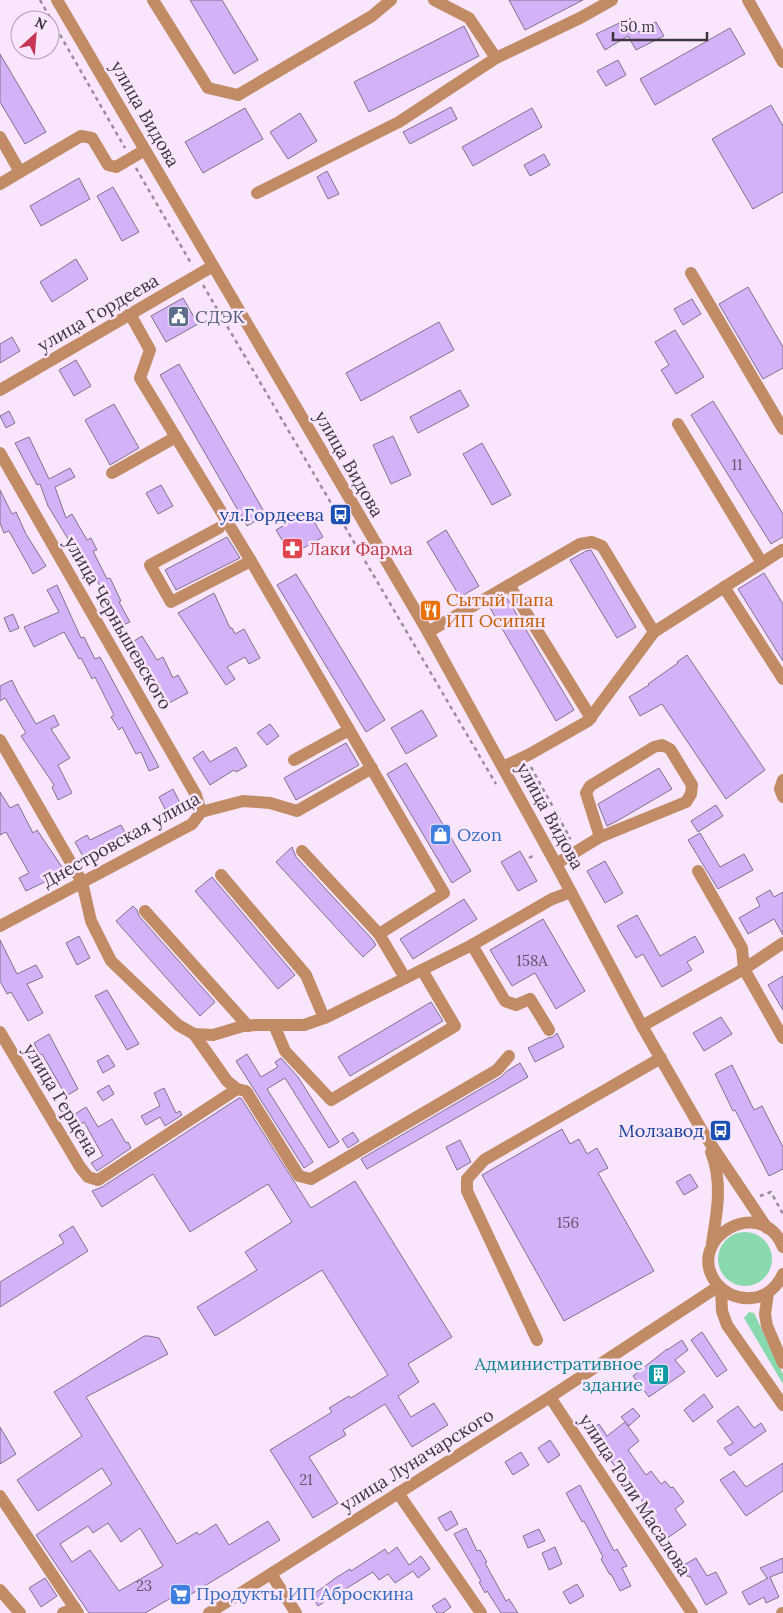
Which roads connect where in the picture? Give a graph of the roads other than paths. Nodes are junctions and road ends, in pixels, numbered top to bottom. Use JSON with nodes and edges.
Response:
{"nodes":[{"id":1,"x":58,"y":0,"type":"edge"},
{"id":2,"x":153,"y":0,"type":"edge"},
{"id":3,"x":391,"y":0,"type":"edge"},
{"id":4,"x":434,"y":0,"type":"edge"},
{"id":5,"x":612,"y":0,"type":"edge"},
{"id":6,"x":748,"y":0,"type":"edge"},
{"id":7,"x":496,"y":58,"type":"junction"},
{"id":8,"x":783,"y":62,"type":"edge"},
{"id":9,"x":0,"y":137,"type":"edge"},
{"id":10,"x":146,"y":150,"type":"junction"},
{"id":11,"x":20,"y":172,"type":"junction"},
{"id":12,"x":0,"y":184,"type":"edge"},
{"id":13,"x":257,"y":193,"type":"dead end"},
{"id":14,"x":213,"y":266,"type":"junction"},
{"id":15,"x":692,"y":273,"type":"dead end"},
{"id":16,"x":130,"y":314,"type":"junction"},
{"id":17,"x":0,"y":390,"type":"edge"},
{"id":18,"x":678,"y":424,"type":"dead end"},
{"id":19,"x":783,"y":429,"type":"edge"},
{"id":20,"x":176,"y":437,"type":"junction"},
{"id":21,"x":0,"y":453,"type":"edge"},
{"id":22,"x":112,"y":473,"type":"dead end"},
{"id":23,"x":219,"y":528,"type":"dead end"},
{"id":24,"x":783,"y":551,"type":"edge"},
{"id":25,"x":251,"y":561,"type":"junction"},
{"id":26,"x":762,"y":563,"type":"junction"},
{"id":27,"x":509,"y":585,"type":"junction"},
{"id":28,"x":724,"y":587,"type":"junction"},
{"id":29,"x":428,"y":632,"type":"junction"},
{"id":30,"x":654,"y":632,"type":"junction"},
{"id":31,"x":783,"y":679,"type":"edge"},
{"id":32,"x":591,"y":718,"type":"junction"},
{"id":33,"x":350,"y":730,"type":"junction"},
{"id":34,"x":0,"y":740,"type":"edge"},
{"id":35,"x":294,"y":760,"type":"dead end"},
{"id":36,"x":503,"y":767,"type":"junction"},
{"id":37,"x":372,"y":768,"type":"junction"},
{"id":38,"x":783,"y":780,"type":"edge"},
{"id":39,"x":783,"y":797,"type":"edge"},
{"id":40,"x":202,"y":812,"type":"junction"},
{"id":41,"x":600,"y":837,"type":"junction"},
{"id":42,"x":302,"y":850,"type":"dead end"},
{"id":43,"x":556,"y":864,"type":"junction"},
{"id":44,"x":698,"y":871,"type":"dead end"},
{"id":45,"x":221,"y":875,"type":"dead end"},
{"id":46,"x":82,"y":882,"type":"junction"},
{"id":47,"x":571,"y":892,"type":"junction"},
{"id":48,"x":145,"y":911,"type":"dead end"},
{"id":49,"x":0,"y":926,"type":"edge"},
{"id":50,"x":379,"y":934,"type":"junction"},
{"id":51,"x":783,"y":942,"type":"edge"},
{"id":52,"x":472,"y":945,"type":"junction"},
{"id":53,"x":744,"y":969,"type":"junction"},
{"id":54,"x":422,"y":970,"type":"junction"},
{"id":55,"x":405,"y":978,"type":"junction"},
{"id":56,"x":324,"y":1018,"type":"junction"},
{"id":57,"x":274,"y":1025,"type":"junction"},
{"id":58,"x":248,"y":1026,"type":"junction"},
{"id":59,"x":642,"y":1026,"type":"junction"},
{"id":60,"x":549,"y":1030,"type":"dead end"},
{"id":61,"x":0,"y":1032,"type":"edge"},
{"id":62,"x":194,"y":1034,"type":"junction"},
{"id":63,"x":783,"y":1038,"type":"edge"},
{"id":64,"x":509,"y":1056,"type":"dead end"},
{"id":65,"x":661,"y":1058,"type":"junction"},
{"id":66,"x":237,"y":1089,"type":"junction"},
{"id":67,"x":704,"y":1134,"type":"junction"},
{"id":68,"x":767,"y":1228,"type":"junction"},
{"id":69,"x":712,"y":1246,"type":"junction"},
{"id":70,"x":783,"y":1246,"type":"edge"},
{"id":71,"x":783,"y":1274,"type":"edge"},
{"id":72,"x":720,"y":1287,"type":"junction"},
{"id":73,"x":768,"y":1293,"type":"junction"},
{"id":74,"x":537,"y":1340,"type":"dead end"},
{"id":75,"x":783,"y":1363,"type":"edge"},
{"id":76,"x":550,"y":1397,"type":"junction"},
{"id":77,"x":783,"y":1405,"type":"edge"},
{"id":78,"x":398,"y":1493,"type":"junction"},
{"id":79,"x":0,"y":1496,"type":"edge"},
{"id":80,"x":270,"y":1574,"type":"junction"},
{"id":81,"x":0,"y":1590,"type":"edge"},
{"id":82,"x":72,"y":1611,"type":"edge"},
{"id":83,"x":20,"y":1613,"type":"edge"},
{"id":84,"x":208,"y":1613,"type":"edge"},
{"id":85,"x":296,"y":1613,"type":"edge"},
{"id":86,"x":481,"y":1613,"type":"edge"},
{"id":87,"x":692,"y":1613,"type":"edge"}],
"edges":[{"from":1,"to":10,"type":"street","name":"улица Видова"},
{"from":2,"to":3,"type":"street"},
{"from":4,"to":7,"type":"street"},
{"from":5,"to":7,"type":"street"},
{"from":6,"to":8,"type":"street"},
{"from":7,"to":13,"type":"street"},
{"from":9,"to":11,"type":"street"},
{"from":10,"to":11,"type":"street"},
{"from":10,"to":14,"type":"street","name":"улица Видова"},
{"from":11,"to":12,"type":"street"},
{"from":14,"to":16,"type":"street","name":"улица Гордеева"},
{"from":14,"to":29,"type":"street","name":"улица Видова"},
{"from":15,"to":19,"type":"street"},
{"from":16,"to":17,"type":"street","name":"улица Гордеева"},
{"from":16,"to":20,"type":"street"},
{"from":18,"to":26,"type":"street"},
{"from":20,"to":22,"type":"street"},
{"from":20,"to":25,"type":"street"},
{"from":21,"to":40,"type":"street","name":"улица Чернышевского"},
{"from":23,"to":25,"type":"street"},
{"from":24,"to":26,"type":"street"},
{"from":25,"to":33,"type":"street"},
{"from":26,"to":28,"type":"street"},
{"from":27,"to":29,"type":"street"},
{"from":27,"to":30,"type":"street"},
{"from":27,"to":32,"type":"street"},
{"from":28,"to":30,"type":"street"},
{"from":28,"to":31,"type":"street"},
{"from":29,"to":36,"type":"street","name":"улица Видова"},
{"from":30,"to":32,"type":"street"},
{"from":32,"to":36,"type":"street"},
{"from":33,"to":35,"type":"street"},
{"from":33,"to":37,"type":"street"},
{"from":34,"to":46,"type":"street"},
{"from":36,"to":43,"type":"street","name":"улица Видова"},
{"from":37,"to":40,"type":"street","name":"Днестровская улица"},
{"from":37,"to":50,"type":"street"},
{"from":38,"to":39,"type":"street"},
{"from":40,"to":46,"type":"street","name":"Днестровская улица"},
{"from":41,"to":41,"type":"street"},
{"from":41,"to":43,"type":"street"},
{"from":42,"to":50,"type":"street"},
{"from":43,"to":47,"type":"street","name":"улица Видова"},
{"from":44,"to":53,"type":"street"},
{"from":45,"to":56,"type":"street"},
{"from":46,"to":49,"type":"street","name":"Днестровская улица"},
{"from":46,"to":62,"type":"street"},
{"from":47,"to":52,"type":"street"},
{"from":47,"to":59,"type":"street","name":"улица Видова"},
{"from":48,"to":58,"type":"street"},
{"from":50,"to":55,"type":"street"},
{"from":51,"to":53,"type":"street"},
{"from":52,"to":54,"type":"street"},
{"from":52,"to":60,"type":"street"},
{"from":53,"to":59,"type":"street"},
{"from":53,"to":63,"type":"street"},
{"from":54,"to":55,"type":"street"},
{"from":54,"to":57,"type":"street"},
{"from":55,"to":56,"type":"street"},
{"from":56,"to":57,"type":"street"},
{"from":57,"to":58,"type":"street"},
{"from":58,"to":62,"type":"street"},
{"from":59,"to":65,"type":"street","name":"улица Видова"},
{"from":61,"to":66,"type":"street","name":"улица Герцена"},
{"from":62,"to":66,"type":"street"},
{"from":64,"to":66,"type":"street"},
{"from":65,"to":67,"type":"street","name":"улица Видова"},
{"from":65,"to":74,"type":"street"},
{"from":67,"to":68,"type":"street"},
{"from":67,"to":69,"type":"street"},
{"from":68,"to":69,"type":"street"},
{"from":68,"to":70,"type":"street"},
{"from":69,"to":72,"type":"street"},
{"from":71,"to":73,"type":"street"},
{"from":72,"to":73,"type":"street"},
{"from":72,"to":76,"type":"street","name":"улица Луначарского"},
{"from":72,"to":77,"type":"street"},
{"from":73,"to":75,"type":"street"},
{"from":76,"to":78,"type":"street","name":"улица Луначарского"},
{"from":76,"to":87,"type":"street","name":"улица Толи Масалова"},
{"from":78,"to":80,"type":"street","name":"улица Луначарского"},
{"from":78,"to":86,"type":"street"},
{"from":79,"to":82,"type":"street"},
{"from":80,"to":84,"type":"street","name":"улица Луначарского"},
{"from":80,"to":85,"type":"street"},
{"from":81,"to":83,"type":"street"}]}
